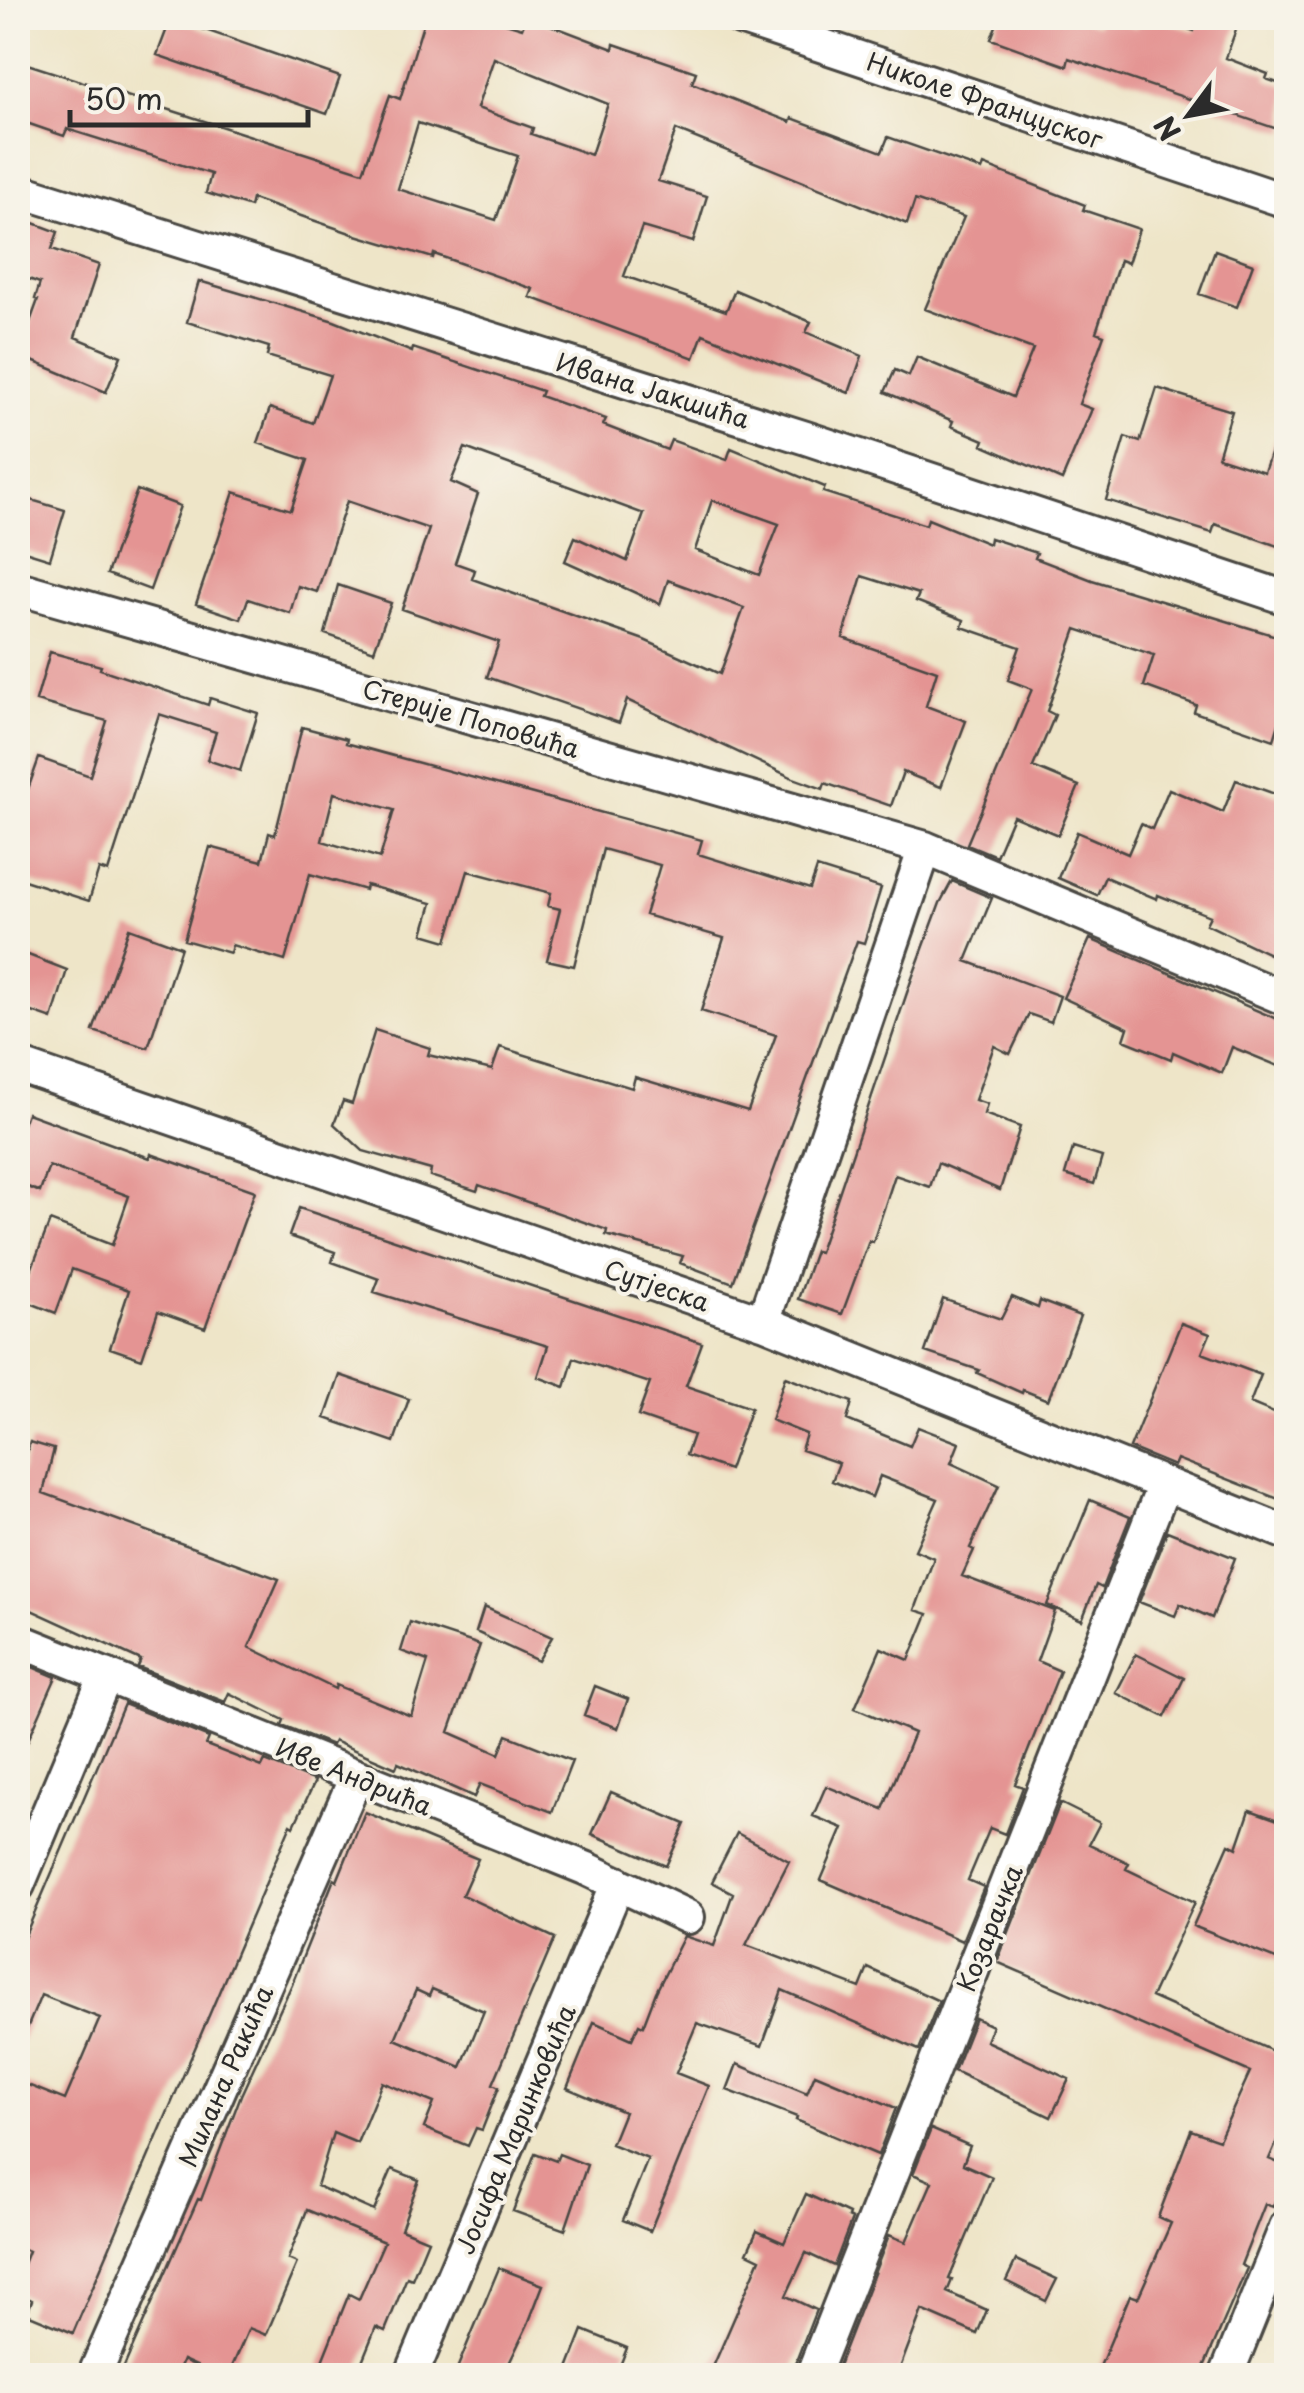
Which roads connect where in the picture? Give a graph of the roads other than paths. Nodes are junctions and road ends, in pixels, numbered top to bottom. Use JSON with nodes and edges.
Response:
{"nodes":[{"id":1,"x":740,"y":18,"type":"edge"},
{"id":2,"x":18,"y":190,"type":"edge"},
{"id":3,"x":1286,"y":201,"type":"edge"},
{"id":4,"x":18,"y":588,"type":"edge"},
{"id":5,"x":1286,"y":598,"type":"edge"},
{"id":6,"x":924,"y":848,"type":"junction"},
{"id":7,"x":1286,"y":999,"type":"edge"},
{"id":8,"x":18,"y":1065,"type":"edge"},
{"id":9,"x":764,"y":1322,"type":"junction"},
{"id":10,"x":1164,"y":1485,"type":"junction"},
{"id":11,"x":1286,"y":1533,"type":"edge"},
{"id":12,"x":18,"y":1640,"type":"edge"},
{"id":13,"x":106,"y":1675,"type":"junction"},
{"id":14,"x":356,"y":1778,"type":"junction"},
{"id":15,"x":618,"y":1883,"type":"junction"},
{"id":16,"x":18,"y":1885,"type":"edge"},
{"id":17,"x":688,"y":1917,"type":"dead end"},
{"id":18,"x":1286,"y":2226,"type":"edge"},
{"id":19,"x":814,"y":2372,"type":"dead end"},
{"id":20,"x":94,"y":2376,"type":"edge"},
{"id":21,"x":411,"y":2376,"type":"edge"},
{"id":22,"x":1226,"y":2376,"type":"edge"}],
"edges":[{"from":1,"to":3,"type":"street","name":"Николе Француског"},
{"from":2,"to":5,"type":"street","name":"Ивана Јакшића"},
{"from":4,"to":6,"type":"street","name":"Стерије Поповића"},
{"from":6,"to":7,"type":"street","name":"Стерије Поповића"},
{"from":6,"to":9,"type":"street"},
{"from":8,"to":9,"type":"street","name":"Сутјеска"},
{"from":9,"to":10,"type":"street","name":"Сутјеска"},
{"from":10,"to":11,"type":"street","name":"Сутјеска"},
{"from":10,"to":19,"type":"street","name":"Козарачка"},
{"from":12,"to":13,"type":"street","name":"Иве Андрића"},
{"from":13,"to":14,"type":"street","name":"Иве Андрића"},
{"from":13,"to":16,"type":"street"},
{"from":14,"to":15,"type":"street","name":"Иве Андрића"},
{"from":14,"to":20,"type":"street","name":"Милана Ракића"},
{"from":15,"to":17,"type":"street","name":"Иве Андрића"},
{"from":15,"to":21,"type":"street","name":"Јосифа Маринковића"},
{"from":18,"to":22,"type":"street"}]}
